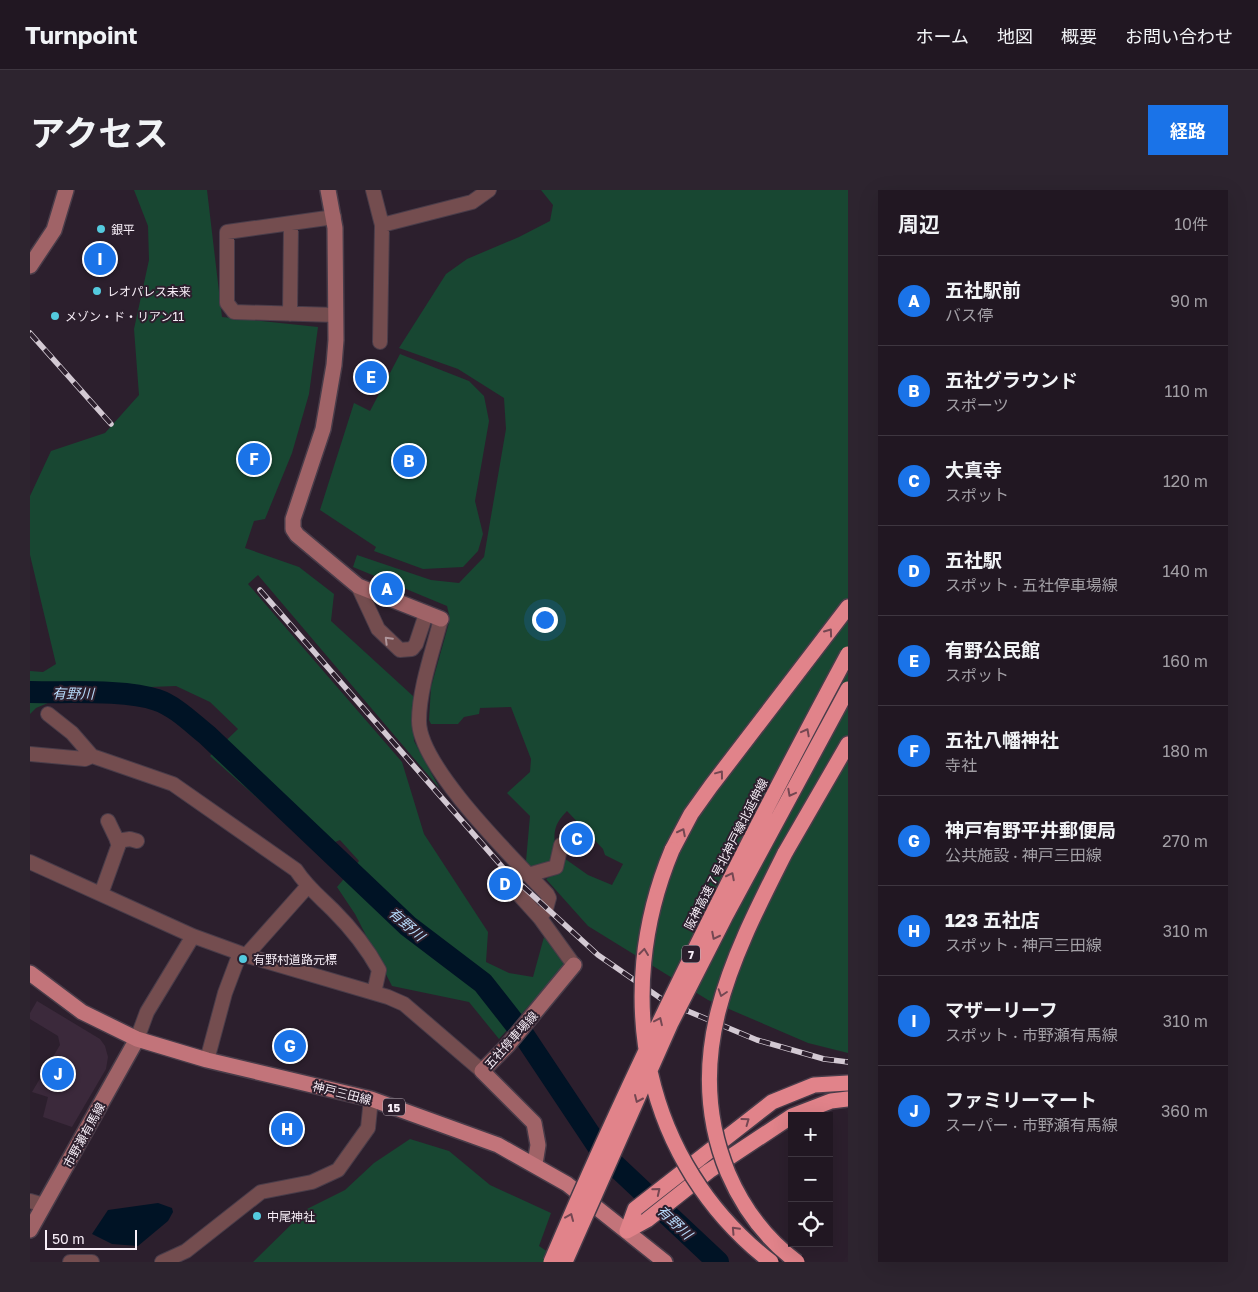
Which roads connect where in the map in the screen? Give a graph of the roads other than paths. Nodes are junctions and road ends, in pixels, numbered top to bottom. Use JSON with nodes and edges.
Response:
{"nodes":[{"id":1,"x":66,"y":190,"type":"edge"},
{"id":2,"x":328,"y":190,"type":"edge"},
{"id":3,"x":373,"y":190,"type":"edge"},
{"id":4,"x":489,"y":190,"type":"edge"},
{"id":5,"x":334,"y":217,"type":"junction"},
{"id":6,"x":291,"y":225,"type":"junction"},
{"id":7,"x":382,"y":225,"type":"junction"},
{"id":8,"x":30,"y":266,"type":"edge"},
{"id":9,"x":290,"y":314,"type":"junction"},
{"id":10,"x":336,"y":315,"type":"junction"},
{"id":11,"x":380,"y":342,"type":"dead end"},
{"id":12,"x":358,"y":586,"type":"junction"},
{"id":13,"x":848,"y":607,"type":"edge"},
{"id":14,"x":426,"y":614,"type":"junction"},
{"id":15,"x":441,"y":620,"type":"joint"},
{"id":16,"x":848,"y":654,"type":"edge"},
{"id":17,"x":848,"y":689,"type":"edge"},
{"id":18,"x":48,"y":714,"type":"dead end"},
{"id":19,"x":848,"y":744,"type":"edge"},
{"id":20,"x":30,"y":754,"type":"edge"},
{"id":21,"x":92,"y":756,"type":"junction"},
{"id":22,"x":108,"y":821,"type":"dead end"},
{"id":23,"x":118,"y":841,"type":"junction"},
{"id":24,"x":137,"y":841,"type":"dead end"},
{"id":25,"x":561,"y":845,"type":"dead end"},
{"id":26,"x":30,"y":862,"type":"edge"},
{"id":27,"x":528,"y":875,"type":"junction"},
{"id":28,"x":307,"y":888,"type":"junction"},
{"id":29,"x":513,"y":888,"type":"dead end"},
{"id":30,"x":101,"y":894,"type":"junction"},
{"id":31,"x":540,"y":918,"type":"junction"},
{"id":32,"x":193,"y":936,"type":"junction"},
{"id":33,"x":244,"y":954,"type":"junction"},
{"id":34,"x":574,"y":965,"type":"joint"},
{"id":35,"x":30,"y":973,"type":"edge"},
{"id":36,"x":374,"y":993,"type":"junction"},
{"id":37,"x":137,"y":1039,"type":"junction"},
{"id":38,"x":207,"y":1060,"type":"junction"},
{"id":39,"x":482,"y":1071,"type":"junction"},
{"id":40,"x":848,"y":1083,"type":"edge"},
{"id":41,"x":371,"y":1099,"type":"junction"},
{"id":42,"x":848,"y":1099,"type":"edge"},
{"id":43,"x":801,"y":1112,"type":"edge"},
{"id":44,"x":788,"y":1119,"type":"edge"},
{"id":45,"x":535,"y":1164,"type":"junction"},
{"id":46,"x":37,"y":1203,"type":"edge"},
{"id":47,"x":30,"y":1230,"type":"edge"},
{"id":48,"x":627,"y":1231,"type":"junction"},
{"id":49,"x":70,"y":1262,"type":"edge"},
{"id":50,"x":92,"y":1262,"type":"edge"},
{"id":51,"x":162,"y":1262,"type":"edge"},
{"id":52,"x":550,"y":1262,"type":"edge"},
{"id":53,"x":565,"y":1262,"type":"edge"},
{"id":54,"x":665,"y":1262,"type":"edge"},
{"id":55,"x":771,"y":1262,"type":"edge"},
{"id":56,"x":797,"y":1262,"type":"edge"}],
"edges":[{"from":1,"to":8,"type":"main road"},
{"from":2,"to":5,"type":"main road"},
{"from":3,"to":7,"type":"street"},
{"from":4,"to":7,"type":"street"},
{"from":5,"to":6,"type":"street"},
{"from":5,"to":10,"type":"main road"},
{"from":6,"to":9,"type":"street"},
{"from":6,"to":9,"type":"street"},
{"from":7,"to":11,"type":"street"},
{"from":9,"to":10,"type":"street"},
{"from":10,"to":12,"type":"main road"},
{"from":12,"to":14,"type":"main road"},
{"from":14,"to":12,"type":"street","one_way":true},
{"from":55,"to":13,"type":"highway","one_way":true,"bridge":true},
{"from":14,"to":15,"type":"main road"},
{"from":15,"to":27,"type":"street"},
{"from":52,"to":16,"type":"highway","name":"阪神高速７号北神戸線北延伸線","number":"7","one_way":true,"bridge":true},
{"from":17,"to":53,"type":"highway","number":"7","one_way":true,"bridge":true},
{"from":18,"to":21,"type":"street"},
{"from":19,"to":56,"type":"highway","one_way":true,"bridge":true},
{"from":20,"to":21,"type":"street"},
{"from":21,"to":28,"type":"street"},
{"from":22,"to":23,"type":"street"},
{"from":23,"to":24,"type":"street"},
{"from":23,"to":30,"type":"street"},
{"from":25,"to":27,"type":"street"},
{"from":26,"to":30,"type":"street"},
{"from":27,"to":31,"type":"street"},
{"from":28,"to":33,"type":"street"},
{"from":28,"to":36,"type":"street"},
{"from":29,"to":31,"type":"street"},
{"from":30,"to":32,"type":"street"},
{"from":31,"to":34,"type":"street"},
{"from":32,"to":33,"type":"street"},
{"from":32,"to":37,"type":"street"},
{"from":33,"to":36,"type":"street"},
{"from":33,"to":38,"type":"street"},
{"from":34,"to":39,"type":"main road","name":"五社停車場線"},
{"from":35,"to":37,"type":"main road","name":"神戸三田線","number":"15"},
{"from":36,"to":39,"type":"street"},
{"from":37,"to":38,"type":"main road","name":"神戸三田線","number":"15"},
{"from":37,"to":46,"type":"main road","name":"市野瀬有馬線"},
{"from":38,"to":41,"type":"main road","name":"神戸三田線","number":"15"},
{"from":39,"to":45,"type":"main road","name":"五社停車場線"},
{"from":48,"to":40,"type":"highway","one_way":true},
{"from":41,"to":45,"type":"main road","name":"神戸三田線","number":"15"},
{"from":41,"to":51,"type":"street"},
{"from":42,"to":43,"type":"highway"},
{"from":44,"to":48,"type":"highway"},
{"from":45,"to":48,"type":"main road","name":"神戸三田線","number":"15"},
{"from":46,"to":47,"type":"main road","name":"市野瀬有馬線"},
{"from":48,"to":54,"type":"main road","name":"神戸三田線","number":"15"},
{"from":49,"to":50,"type":"street"}]}
